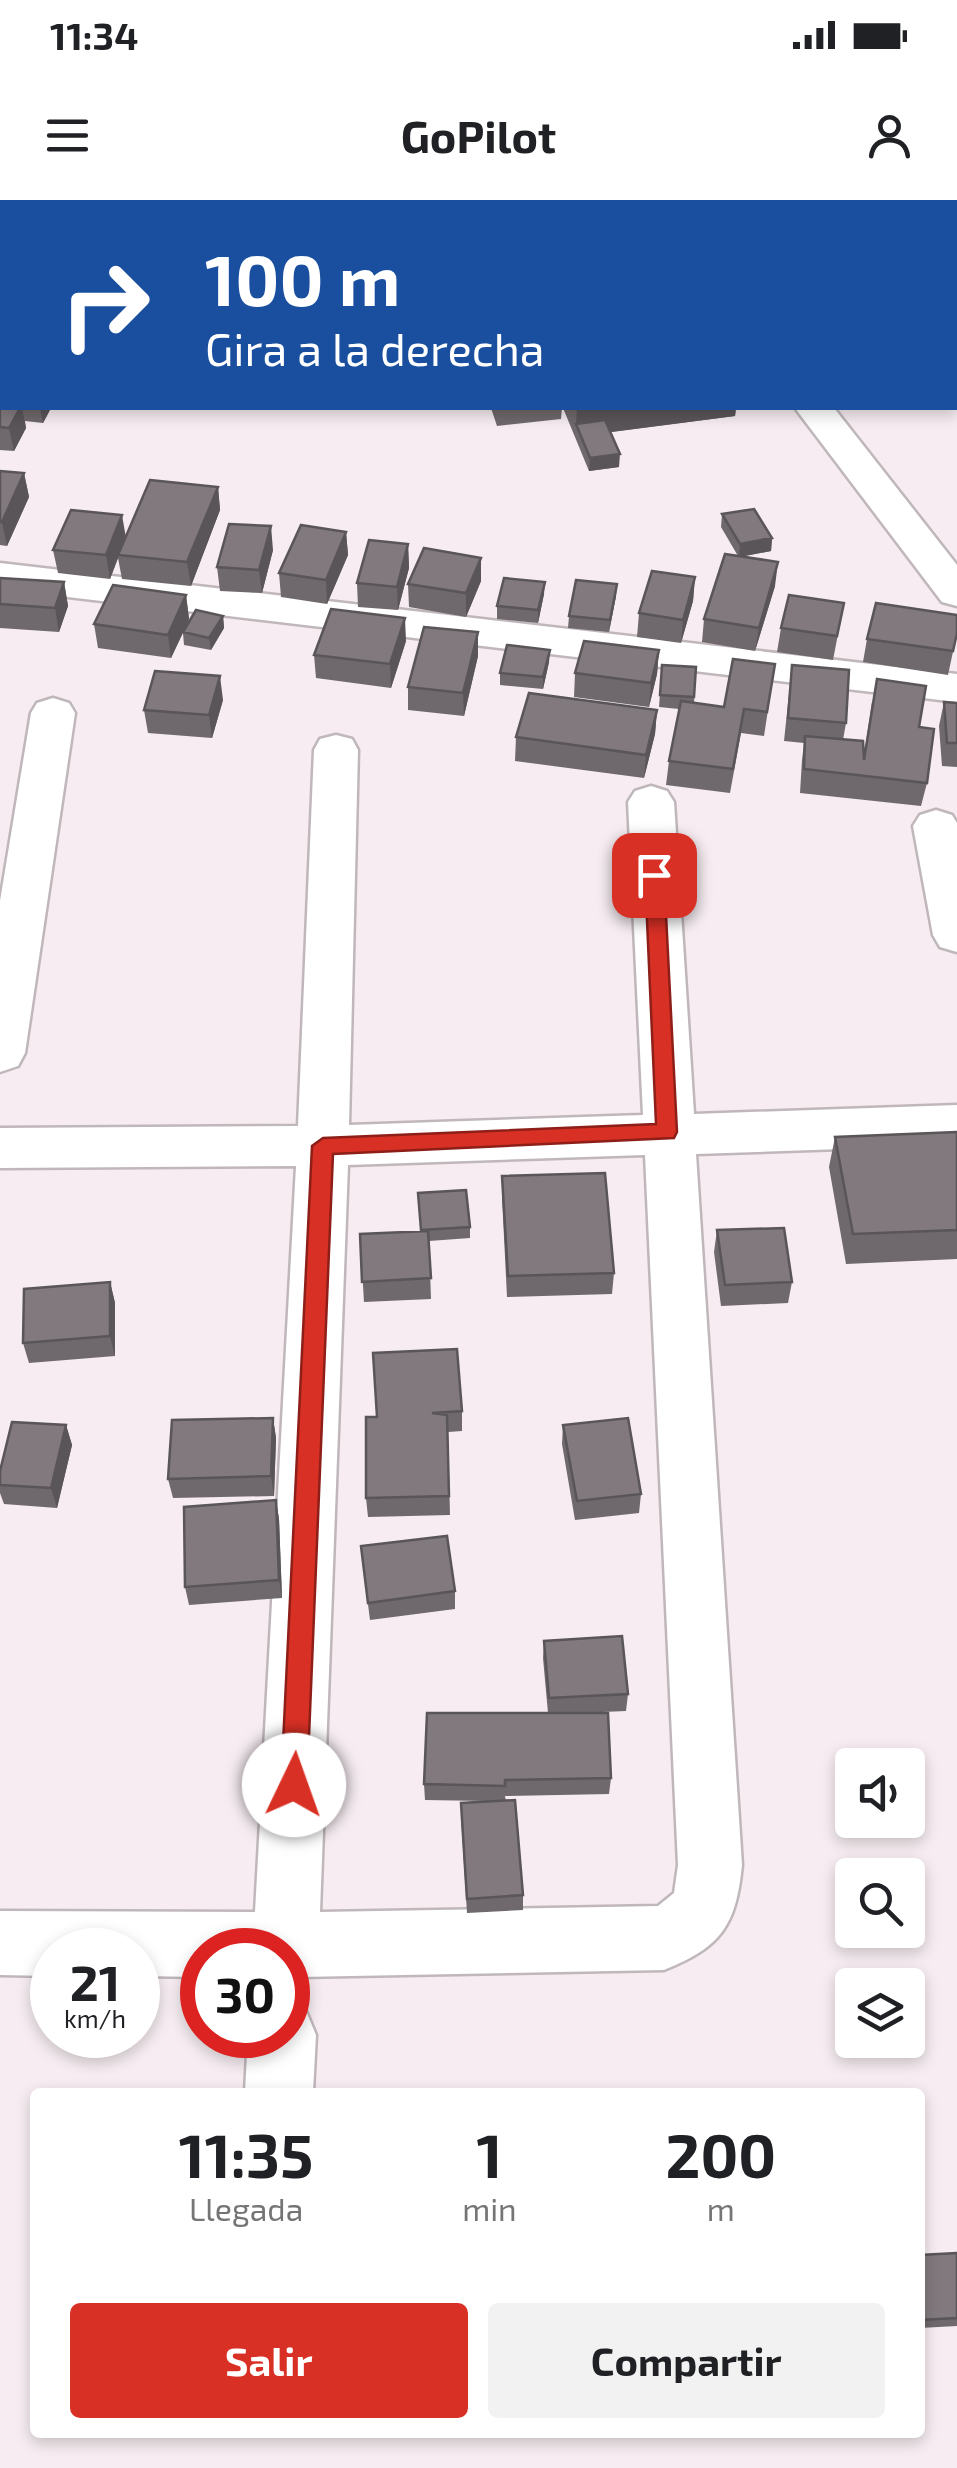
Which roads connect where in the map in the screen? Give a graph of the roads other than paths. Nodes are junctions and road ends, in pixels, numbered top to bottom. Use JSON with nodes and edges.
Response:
{"nodes":[{"id":1,"x":816,"y":410,"type":"edge"},
{"id":2,"x":0,"y":576,"type":"edge"},
{"id":3,"x":957,"y":592,"type":"edge"},
{"id":4,"x":957,"y":688,"type":"edge"},
{"id":5,"x":53,"y":713,"type":"dead end"},
{"id":6,"x":336,"y":750,"type":"dead end"},
{"id":7,"x":651,"y":802,"type":"dead end"},
{"id":8,"x":936,"y":826,"type":"dead end"},
{"id":9,"x":957,"y":935,"type":"edge"},
{"id":10,"x":0,"y":1053,"type":"edge"},
{"id":11,"x":957,"y":1125,"type":"edge"},
{"id":12,"x":666,"y":1132,"type":"junction"},
{"id":13,"x":323,"y":1146,"type":"junction"},
{"id":14,"x":0,"y":1148,"type":"edge"},
{"id":15,"x":287,"y":1928,"type":"edge"},
{"id":16,"x":0,"y":1943,"type":"edge"},
{"id":17,"x":180,"y":1946,"type":"edge"},
{"id":18,"x":310,"y":1947,"type":"edge"},
{"id":19,"x":281,"y":2058,"type":"edge"},
{"id":20,"x":279,"y":2088,"type":"edge"}],
"edges":[{"from":1,"to":3,"type":"street"},
{"from":2,"to":4,"type":"street"},
{"from":5,"to":10,"type":"street"},
{"from":6,"to":13,"type":"street"},
{"from":7,"to":12,"type":"street"},
{"from":8,"to":9,"type":"street"},
{"from":11,"to":12,"type":"street"},
{"from":12,"to":13,"type":"street"},
{"from":12,"to":18,"type":"street"},
{"from":13,"to":14,"type":"street"},
{"from":13,"to":15,"type":"street"},
{"from":16,"to":17,"type":"street"},
{"from":19,"to":20,"type":"street"}]}
